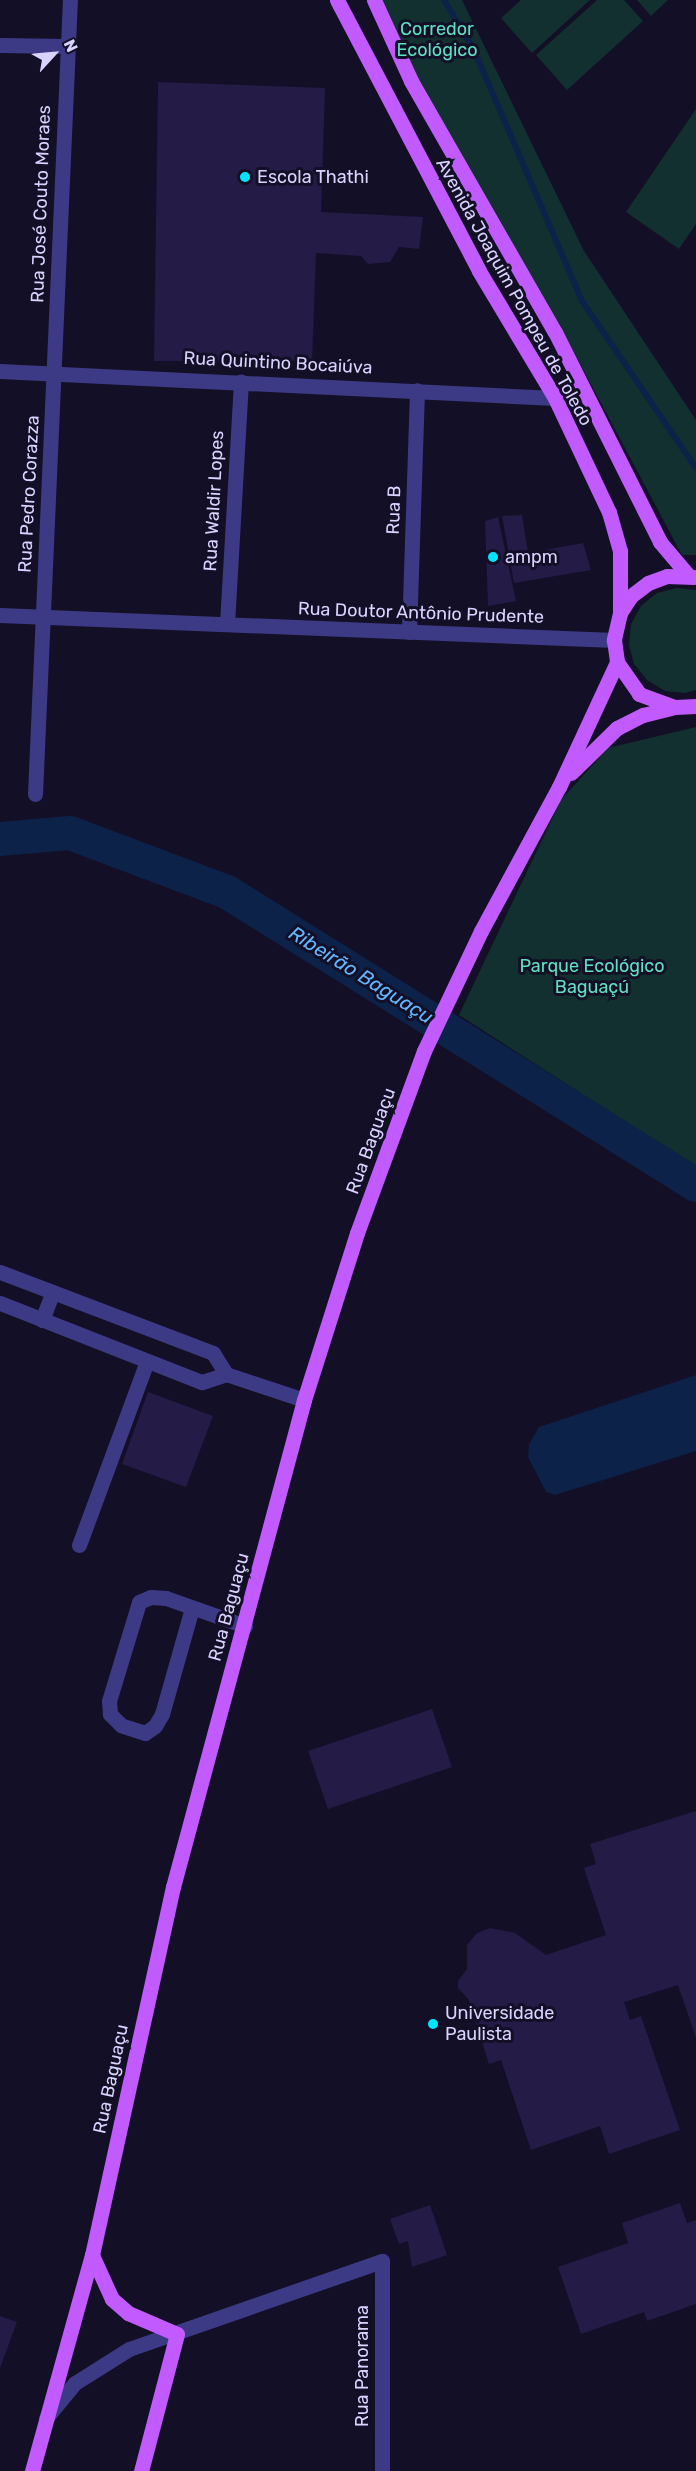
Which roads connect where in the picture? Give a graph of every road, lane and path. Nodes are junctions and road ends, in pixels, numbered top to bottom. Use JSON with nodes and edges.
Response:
{"nodes":[{"id":1,"x":70,"y":0,"type":"edge"},
{"id":2,"x":337,"y":0,"type":"edge"},
{"id":3,"x":374,"y":0,"type":"edge"},
{"id":4,"x":0,"y":45,"type":"edge"},
{"id":5,"x":67,"y":46,"type":"junction"},
{"id":6,"x":0,"y":371,"type":"edge"},
{"id":7,"x":54,"y":373,"type":"junction"},
{"id":8,"x":241,"y":381,"type":"junction"},
{"id":9,"x":417,"y":390,"type":"junction"},
{"id":10,"x":555,"y":398,"type":"junction"},
{"id":11,"x":692,"y":576,"type":"edge"},
{"id":12,"x":620,"y":613,"type":"junction"},
{"id":13,"x":0,"y":615,"type":"edge"},
{"id":14,"x":43,"y":617,"type":"junction"},
{"id":15,"x":227,"y":624,"type":"junction"},
{"id":16,"x":409,"y":632,"type":"junction"},
{"id":17,"x":614,"y":640,"type":"junction"},
{"id":18,"x":617,"y":662,"type":"junction"},
{"id":19,"x":696,"y":705,"type":"edge"},
{"id":20,"x":675,"y":707,"type":"junction"},
{"id":21,"x":559,"y":787,"type":"junction"},
{"id":22,"x":35,"y":794,"type":"dead end"},
{"id":23,"x":0,"y":1272,"type":"edge"},
{"id":24,"x":53,"y":1292,"type":"junction"},
{"id":25,"x":0,"y":1303,"type":"edge"},
{"id":26,"x":42,"y":1320,"type":"junction"},
{"id":27,"x":147,"y":1360,"type":"junction"},
{"id":28,"x":226,"y":1374,"type":"junction"},
{"id":29,"x":304,"y":1400,"type":"junction"},
{"id":30,"x":79,"y":1545,"type":"dead end"},
{"id":31,"x":192,"y":1608,"type":"junction"},
{"id":32,"x":245,"y":1626,"type":"junction"},
{"id":33,"x":92,"y":2255,"type":"junction"},
{"id":34,"x":177,"y":2334,"type":"junction"},
{"id":35,"x":44,"y":2421,"type":"junction"},
{"id":36,"x":32,"y":2471,"type":"edge"},
{"id":37,"x":141,"y":2471,"type":"edge"},
{"id":38,"x":382,"y":2471,"type":"edge"}],
"edges":[{"from":1,"to":5,"type":"street","name":"Rua José Couto Moraes"},
{"from":2,"to":10,"type":"main road","name":"Avenida Joaquim Pompeu de Toledo"},
{"from":3,"to":11,"type":"main road","name":"Avenida Joaquim Pompeu de Toledo"},
{"from":4,"to":5,"type":"street"},
{"from":5,"to":7,"type":"street","name":"Rua José Couto Moraes"},
{"from":6,"to":7,"type":"street","name":"Rua Quintino Bocaiúva"},
{"from":7,"to":8,"type":"street","name":"Rua Quintino Bocaiúva"},
{"from":7,"to":14,"type":"street","name":"Rua Pedro Corazza"},
{"from":8,"to":9,"type":"street","name":"Rua Quintino Bocaiúva"},
{"from":8,"to":15,"type":"street","name":"Rua Waldir Lopes"},
{"from":9,"to":10,"type":"street","name":"Rua Quintino Bocaiúva"},
{"from":9,"to":16,"type":"street","name":"Rua B"},
{"from":10,"to":12,"type":"main road","name":"Avenida Joaquim Pompeu de Toledo"},
{"from":11,"to":12,"type":"main road"},
{"from":12,"to":17,"type":"main road"},
{"from":13,"to":14,"type":"street","name":"Rua Doutor Antônio Prudente"},
{"from":14,"to":15,"type":"street","name":"Rua Doutor Antônio Prudente"},
{"from":14,"to":22,"type":"street","name":"Rua Pedro Corazza"},
{"from":15,"to":16,"type":"street","name":"Rua Doutor Antônio Prudente"},
{"from":16,"to":17,"type":"street","name":"Rua Doutor Antônio Prudente"},
{"from":17,"to":18,"type":"main road"},
{"from":18,"to":20,"type":"main road"},
{"from":18,"to":21,"type":"main road"},
{"from":19,"to":20,"type":"main road"},
{"from":20,"to":21,"type":"main road"},
{"from":21,"to":29,"type":"main road","name":"Rua Baguaçu"},
{"from":23,"to":24,"type":"street"},
{"from":24,"to":26,"type":"street"},
{"from":24,"to":28,"type":"street"},
{"from":25,"to":26,"type":"street"},
{"from":26,"to":27,"type":"street"},
{"from":27,"to":28,"type":"street"},
{"from":27,"to":30,"type":"street"},
{"from":28,"to":29,"type":"street"},
{"from":29,"to":32,"type":"main road","name":"Rua Baguaçu"},
{"from":31,"to":31,"type":"street"},
{"from":31,"to":32,"type":"street"},
{"from":32,"to":33,"type":"main road","name":"Rua Baguaçu"},
{"from":33,"to":34,"type":"main road"},
{"from":33,"to":35,"type":"main road","name":"Rua Baguaçu"},
{"from":34,"to":35,"type":"street"},
{"from":34,"to":37,"type":"main road"},
{"from":34,"to":38,"type":"street","name":"Rua Panorama"},
{"from":35,"to":36,"type":"main road","name":"Rua Baguaçu"}]}
